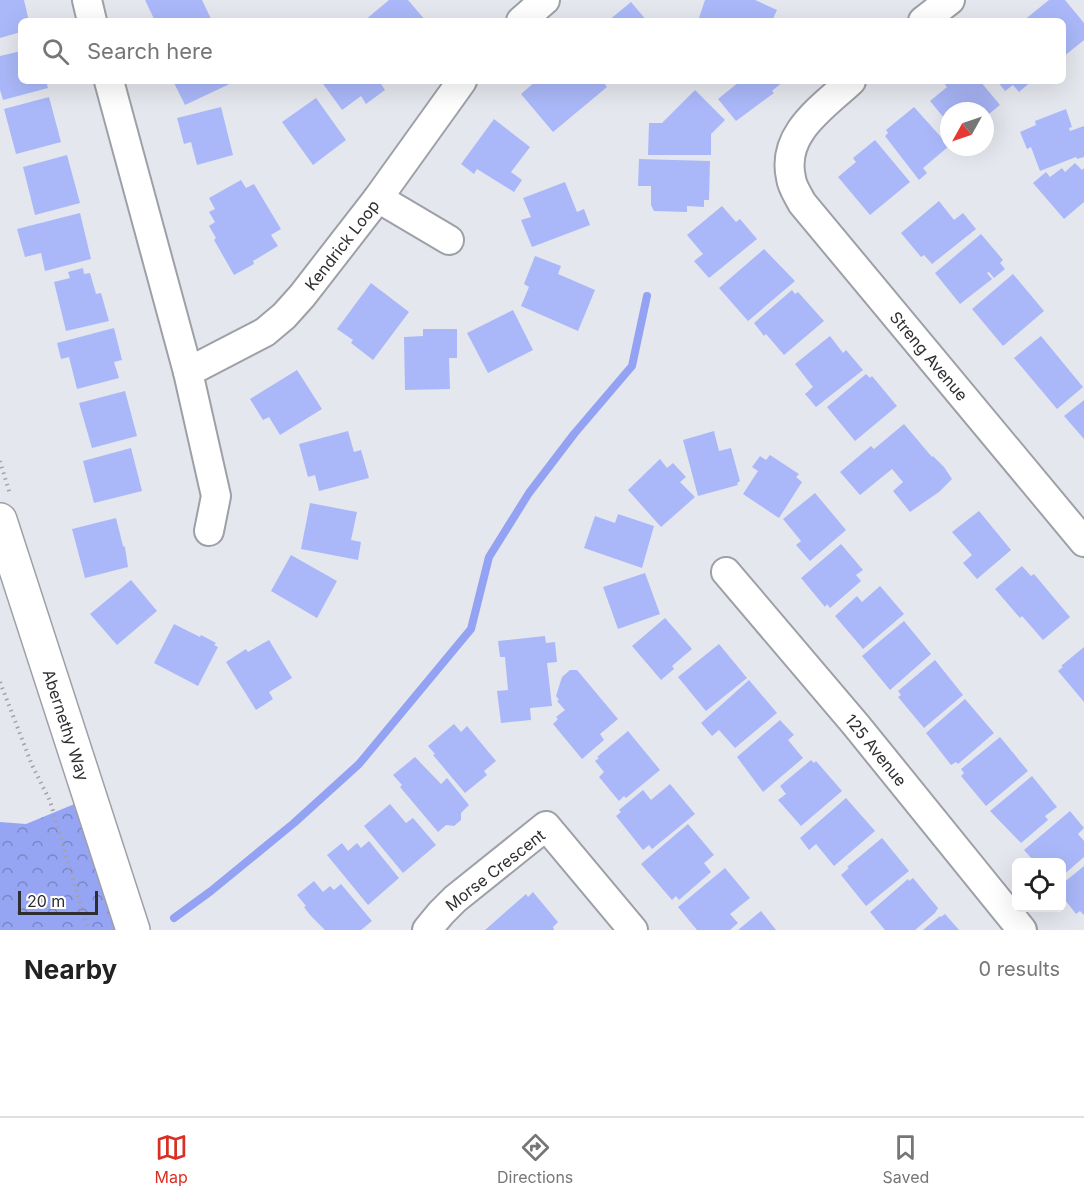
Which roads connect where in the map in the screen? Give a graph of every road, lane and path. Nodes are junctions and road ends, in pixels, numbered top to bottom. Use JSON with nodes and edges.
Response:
{"nodes":[{"id":1,"x":87,"y":0,"type":"edge"},
{"id":2,"x":545,"y":0,"type":"edge"},
{"id":3,"x":951,"y":0,"type":"edge"},
{"id":4,"x":91,"y":18,"type":"edge"},
{"id":5,"x":524,"y":18,"type":"edge"},
{"id":6,"x":927,"y":18,"type":"edge"},
{"id":7,"x":110,"y":84,"type":"edge"},
{"id":8,"x":460,"y":84,"type":"edge"},
{"id":9,"x":848,"y":84,"type":"edge"},
{"id":10,"x":378,"y":198,"type":"junction"},
{"id":11,"x":449,"y":240,"type":"dead end"},
{"id":12,"x":188,"y":372,"type":"junction"},
{"id":13,"x":0,"y":520,"type":"edge"},
{"id":14,"x":209,"y":531,"type":"dead end"},
{"id":15,"x":1084,"y":542,"type":"edge"},
{"id":16,"x":726,"y":572,"type":"dead end"},
{"id":17,"x":0,"y":682,"type":"edge"},
{"id":18,"x":88,"y":930,"type":"edge"},
{"id":19,"x":133,"y":930,"type":"edge"},
{"id":20,"x":428,"y":930,"type":"edge"},
{"id":21,"x":633,"y":930,"type":"edge"},
{"id":22,"x":1022,"y":930,"type":"edge"}],
"edges":[{"from":1,"to":4,"type":"street"},
{"from":2,"to":5,"type":"street"},
{"from":3,"to":6,"type":"street"},
{"from":7,"to":12,"type":"street"},
{"from":8,"to":10,"type":"street","name":"Kendrick Loop"},
{"from":9,"to":15,"type":"street","name":"Streng Avenue"},
{"from":10,"to":11,"type":"street"},
{"from":10,"to":12,"type":"street","name":"Kendrick Loop"},
{"from":12,"to":14,"type":"street"},
{"from":13,"to":19,"type":"main road","name":"Abernethy Way"},
{"from":16,"to":22,"type":"street","name":"125 Avenue"},
{"from":17,"to":18,"type":"path"},
{"from":20,"to":21,"type":"street","name":"Morse Crescent"}]}
